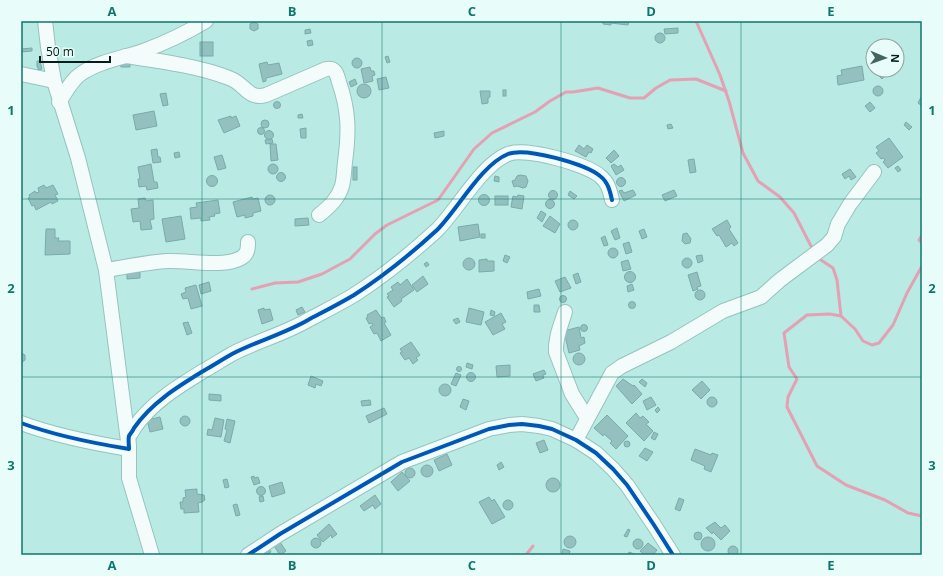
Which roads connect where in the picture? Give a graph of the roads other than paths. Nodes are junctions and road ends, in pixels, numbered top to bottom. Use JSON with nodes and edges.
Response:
{"nodes":[{"id":1,"x":45,"y":21,"type":"edge"},
{"id":2,"x":206,"y":21,"type":"edge"},
{"id":3,"x":126,"y":56,"type":"junction"},
{"id":4,"x":21,"y":74,"type":"edge"},
{"id":5,"x":54,"y":81,"type":"junction"},
{"id":6,"x":59,"y":102,"type":"junction"},
{"id":7,"x":874,"y":172,"type":"dead end"},
{"id":8,"x":612,"y":200,"type":"dead end"},
{"id":9,"x":319,"y":215,"type":"dead end"},
{"id":10,"x":248,"y":242,"type":"dead end"},
{"id":11,"x":106,"y":270,"type":"junction"},
{"id":12,"x":565,"y":312,"type":"dead end"},
{"id":13,"x":587,"y":418,"type":"junction"},
{"id":14,"x":21,"y":423,"type":"edge"},
{"id":15,"x":576,"y":440,"type":"junction"},
{"id":16,"x":129,"y":448,"type":"junction"},
{"id":17,"x":152,"y":555,"type":"edge"},
{"id":18,"x":248,"y":555,"type":"edge"},
{"id":19,"x":673,"y":555,"type":"edge"}],
"edges":[{"from":1,"to":5,"type":"street"},
{"from":2,"to":3,"type":"street"},
{"from":3,"to":6,"type":"street"},
{"from":3,"to":9,"type":"street"},
{"from":4,"to":5,"type":"street"},
{"from":5,"to":6,"type":"street"},
{"from":6,"to":11,"type":"street"},
{"from":7,"to":13,"type":"street"},
{"from":8,"to":16,"type":"street"},
{"from":10,"to":11,"type":"street"},
{"from":11,"to":16,"type":"street"},
{"from":12,"to":13,"type":"street"},
{"from":13,"to":15,"type":"street"},
{"from":14,"to":16,"type":"street"},
{"from":15,"to":18,"type":"street"},
{"from":15,"to":19,"type":"street"},
{"from":16,"to":17,"type":"street"}]}
